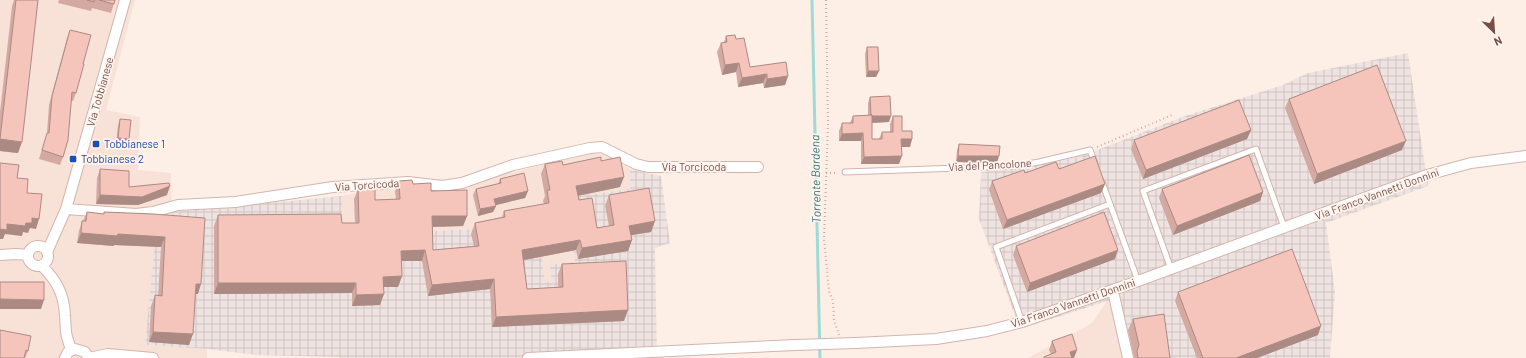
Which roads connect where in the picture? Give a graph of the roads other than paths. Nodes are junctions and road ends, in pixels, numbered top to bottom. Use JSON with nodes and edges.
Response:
{"nodes":[{"id":1,"x":125,"y":0,"type":"edge"},
{"id":2,"x":1526,"y":156,"type":"edge"},
{"id":3,"x":758,"y":167,"type":"dead end"},
{"id":4,"x":1098,"y":170,"type":"edge"},
{"id":5,"x":845,"y":172,"type":"road end"},
{"id":6,"x":1100,"y":177,"type":"edge"},
{"id":7,"x":1110,"y":204,"type":"junction"},
{"id":8,"x":66,"y":209,"type":"junction"},
{"id":9,"x":1284,"y":228,"type":"junction"},
{"id":10,"x":48,"y":252,"type":"junction"},
{"id":11,"x":0,"y":255,"type":"edge"},
{"id":12,"x":28,"y":255,"type":"junction"},
{"id":13,"x":42,"y":266,"type":"junction"},
{"id":14,"x":1171,"y":270,"type":"junction"},
{"id":15,"x":1138,"y":281,"type":"junction"},
{"id":16,"x":1113,"y":290,"type":"junction"},
{"id":17,"x":1022,"y":322,"type":"junction"},
{"id":18,"x":72,"y":350,"type":"junction"},
{"id":19,"x":65,"y":358,"type":"edge"},
{"id":20,"x":89,"y":358,"type":"edge"},
{"id":21,"x":152,"y":358,"type":"edge"},
{"id":22,"x":528,"y":358,"type":"edge"},
{"id":23,"x":1128,"y":358,"type":"edge"}],
"edges":[{"from":1,"to":8,"type":"street","name":"Via Tobbianese"},
{"from":2,"to":9,"type":"street","name":"Via Franco Vannetti Donnini"},
{"from":3,"to":8,"type":"street","name":"Via Torcicoda"},
{"from":4,"to":5,"type":"lane","name":"Via del Pancolone"},
{"from":6,"to":7,"type":"lane"},
{"from":7,"to":15,"type":"lane"},
{"from":7,"to":17,"type":"lane"},
{"from":8,"to":10,"type":"street","name":"Via Tobbianese"},
{"from":9,"to":14,"type":"street","name":"Via Franco Vannetti Donnini"},
{"from":9,"to":14,"type":"lane"},
{"from":10,"to":12,"type":"street"},
{"from":10,"to":13,"type":"street","name":"Via Tobbianese"},
{"from":11,"to":12,"type":"street"},
{"from":12,"to":13,"type":"street"},
{"from":13,"to":18,"type":"street"},
{"from":14,"to":15,"type":"street","name":"Via Franco Vannetti Donnini"},
{"from":15,"to":16,"type":"street","name":"Via Franco Vannetti Donnini"},
{"from":16,"to":17,"type":"street","name":"Via Franco Vannetti Donnini"},
{"from":16,"to":23,"type":"street"},
{"from":17,"to":22,"type":"street","name":"Via Franco Vannetti Donnini","bridge":true},
{"from":18,"to":19,"type":"street"},
{"from":18,"to":20,"type":"street"},
{"from":20,"to":21,"type":"street"}]}
